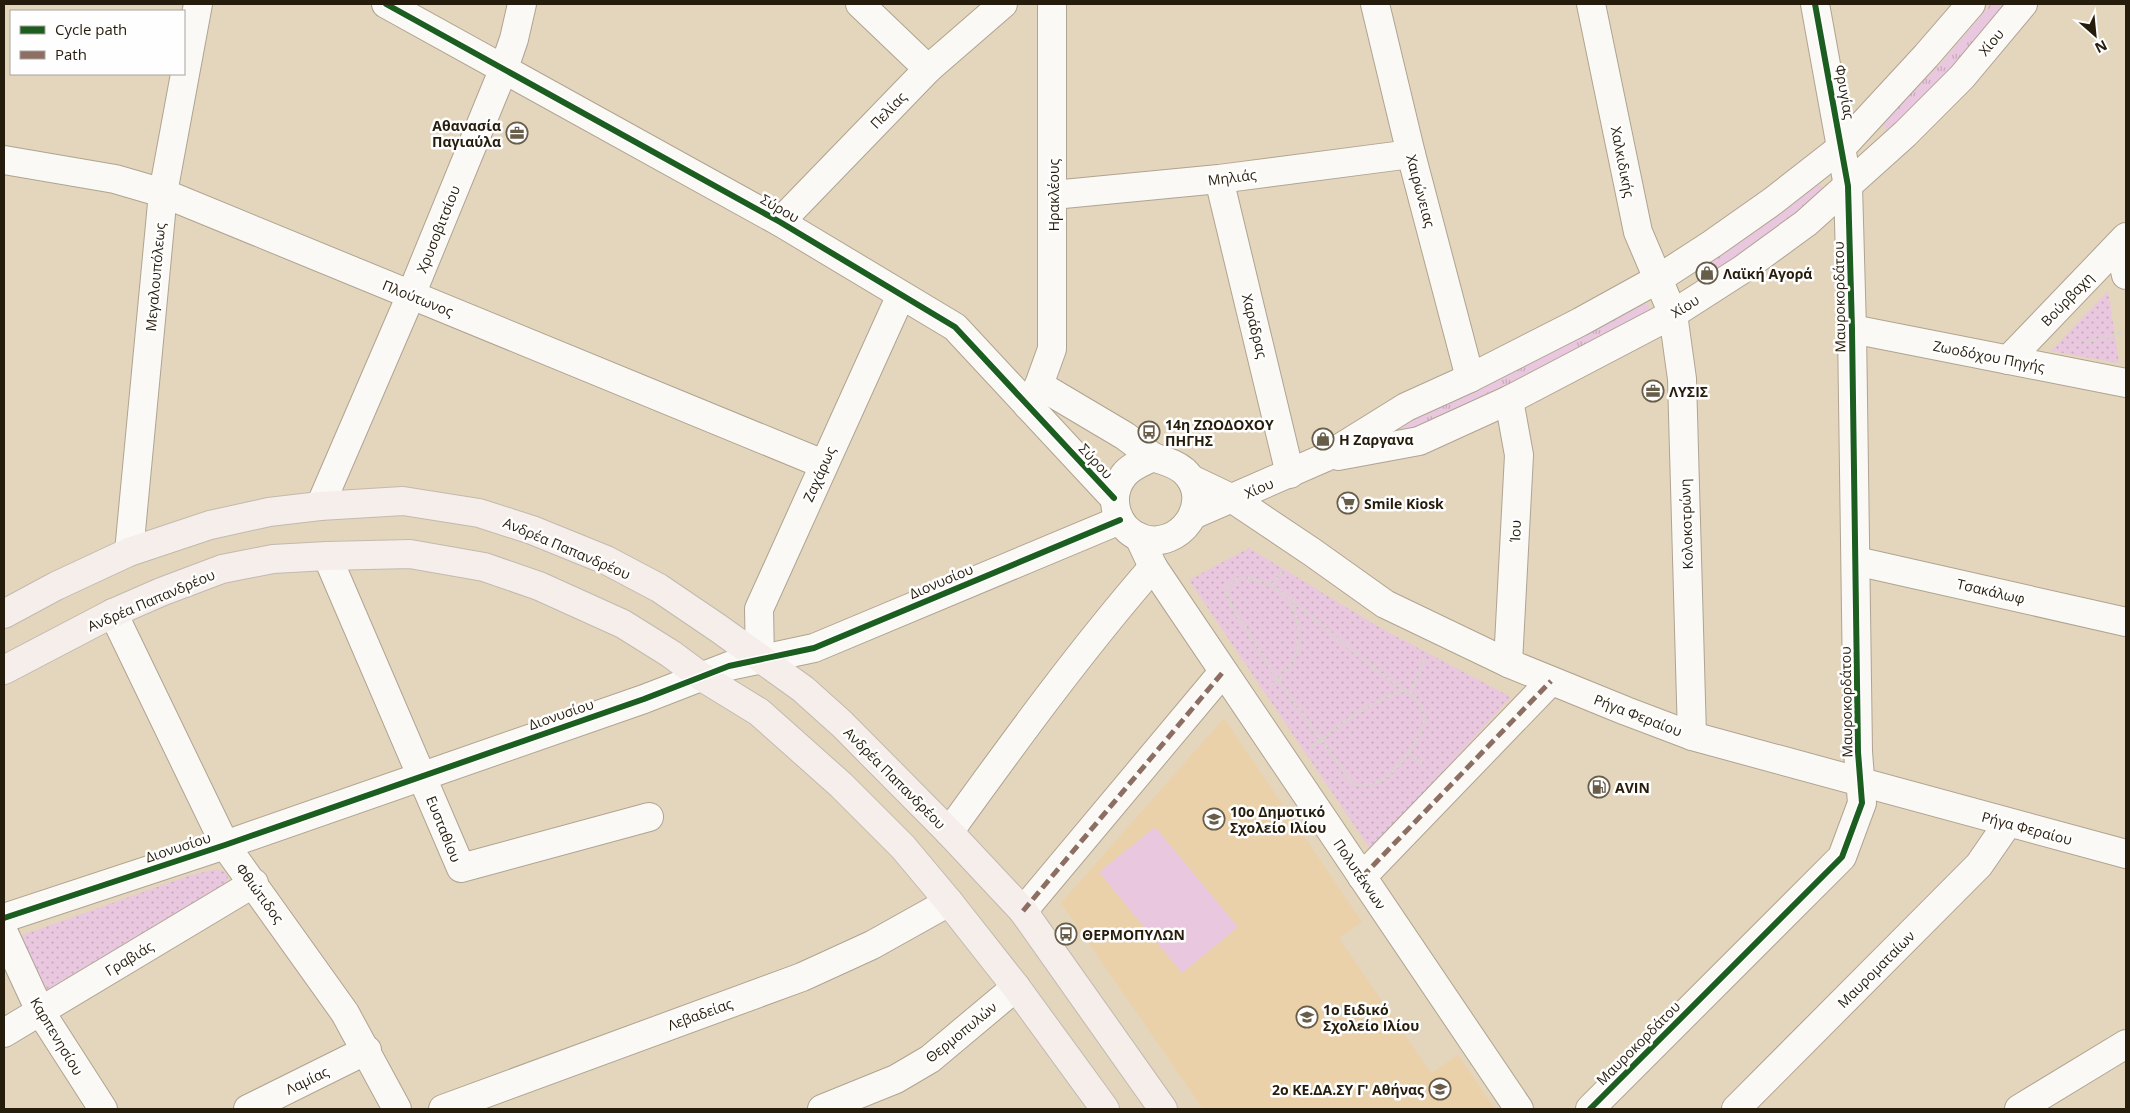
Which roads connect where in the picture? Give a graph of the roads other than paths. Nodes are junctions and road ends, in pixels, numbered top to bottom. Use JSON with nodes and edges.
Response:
{"nodes":[{"id":1,"x":198,"y":4,"type":"edge"},
{"id":2,"x":386,"y":4,"type":"edge"},
{"id":3,"x":522,"y":4,"type":"edge"},
{"id":4,"x":860,"y":4,"type":"edge"},
{"id":5,"x":1002,"y":4,"type":"edge"},
{"id":6,"x":1052,"y":4,"type":"edge"},
{"id":7,"x":1375,"y":4,"type":"edge"},
{"id":8,"x":1591,"y":4,"type":"edge"},
{"id":9,"x":1816,"y":4,"type":"edge"},
{"id":10,"x":1971,"y":4,"type":"edge"},
{"id":11,"x":2023,"y":4,"type":"edge"},
{"id":12,"x":504,"y":68,"type":"junction"},
{"id":13,"x":928,"y":69,"type":"junction"},
{"id":14,"x":1842,"y":147,"type":"junction"},
{"id":15,"x":1411,"y":154,"type":"junction"},
{"id":16,"x":4,"y":160,"type":"edge"},
{"id":17,"x":1219,"y":179,"type":"junction"},
{"id":18,"x":1848,"y":186,"type":"junction"},
{"id":19,"x":164,"y":193,"type":"junction"},
{"id":20,"x":1053,"y":195,"type":"junction"},
{"id":21,"x":780,"y":222,"type":"junction"},
{"id":22,"x":2123,"y":241,"type":"edge"},
{"id":23,"x":2126,"y":275,"type":"edge"},
{"id":24,"x":1658,"y":279,"type":"junction"},
{"id":25,"x":410,"y":295,"type":"junction"},
{"id":26,"x":901,"y":295,"type":"junction"},
{"id":27,"x":1673,"y":314,"type":"junction"},
{"id":28,"x":1852,"y":329,"type":"junction"},
{"id":29,"x":2008,"y":360,"type":"junction"},
{"id":30,"x":1470,"y":378,"type":"junction"},
{"id":31,"x":2126,"y":383,"type":"edge"},
{"id":32,"x":1034,"y":395,"type":"junction"},
{"id":33,"x":1509,"y":400,"type":"junction"},
{"id":34,"x":1153,"y":458,"type":"junction"},
{"id":35,"x":1324,"y":458,"type":"junction"},
{"id":36,"x":823,"y":464,"type":"junction"},
{"id":37,"x":1290,"y":474,"type":"junction"},
{"id":38,"x":1191,"y":479,"type":"junction"},
{"id":39,"x":1233,"y":499,"type":"junction"},
{"id":40,"x":320,"y":506,"type":"junction"},
{"id":41,"x":1193,"y":515,"type":"junction"},
{"id":42,"x":1124,"y":518,"type":"junction"},
{"id":43,"x":129,"y":552,"type":"junction"},
{"id":44,"x":327,"y":556,"type":"junction"},
{"id":45,"x":1856,"y":561,"type":"junction"},
{"id":46,"x":1153,"y":567,"type":"junction"},
{"id":47,"x":4,"y":614,"type":"edge"},
{"id":48,"x":113,"y":614,"type":"junction"},
{"id":49,"x":2126,"y":622,"type":"edge"},
{"id":50,"x":760,"y":659,"type":"junction"},
{"id":51,"x":1508,"y":663,"type":"junction"},
{"id":52,"x":4,"y":670,"type":"edge"},
{"id":53,"x":1223,"y":672,"type":"junction"},
{"id":54,"x":702,"y":677,"type":"junction"},
{"id":55,"x":1551,"y":681,"type":"junction"},
{"id":56,"x":1692,"y":736,"type":"junction"},
{"id":57,"x":422,"y":775,"type":"junction"},
{"id":58,"x":1861,"y":782,"type":"junction"},
{"id":59,"x":649,"y":817,"type":"dead end"},
{"id":60,"x":2008,"y":824,"type":"junction"},
{"id":61,"x":949,"y":832,"type":"junction"},
{"id":62,"x":225,"y":845,"type":"junction"},
{"id":63,"x":2126,"y":854,"type":"edge"},
{"id":64,"x":1362,"y":877,"type":"junction"},
{"id":65,"x":254,"y":883,"type":"junction"},
{"id":66,"x":949,"y":902,"type":"junction"},
{"id":67,"x":1023,"y":911,"type":"junction"},
{"id":68,"x":4,"y":918,"type":"edge"},
{"id":69,"x":4,"y":933,"type":"edge"},
{"id":70,"x":1016,"y":987,"type":"junction"},
{"id":71,"x":40,"y":1011,"type":"junction"},
{"id":72,"x":4,"y":1033,"type":"edge"},
{"id":73,"x":2126,"y":1044,"type":"edge"},
{"id":74,"x":367,"y":1050,"type":"junction"},
{"id":75,"x":102,"y":1109,"type":"edge"},
{"id":76,"x":248,"y":1109,"type":"edge"},
{"id":77,"x":398,"y":1109,"type":"edge"},
{"id":78,"x":443,"y":1109,"type":"edge"},
{"id":79,"x":822,"y":1109,"type":"edge"},
{"id":80,"x":1105,"y":1109,"type":"edge"},
{"id":81,"x":1162,"y":1109,"type":"edge"},
{"id":82,"x":1519,"y":1109,"type":"edge"},
{"id":83,"x":1590,"y":1109,"type":"edge"},
{"id":84,"x":1736,"y":1109,"type":"edge"},
{"id":85,"x":2019,"y":1109,"type":"edge"}],
"edges":[{"from":1,"to":19,"type":"street","name":"Μεγαλουπόλεως"},
{"from":2,"to":12,"type":"street","name":"Σύρου"},
{"from":3,"to":12,"type":"street","name":"Χρυσοβιτσίου"},
{"from":4,"to":13,"type":"street"},
{"from":5,"to":13,"type":"street","name":"Πελίας"},
{"from":6,"to":20,"type":"street","name":"Ηρακλέους"},
{"from":7,"to":15,"type":"street","name":"Χαιρώνειας"},
{"from":8,"to":24,"type":"street","name":"Χαλκιδικής"},
{"from":9,"to":14,"type":"street","name":"Φρυγίας"},
{"from":10,"to":14,"type":"street","name":"Χίου"},
{"from":11,"to":18,"type":"street","name":"Χίου"},
{"from":12,"to":21,"type":"street","name":"Σύρου"},
{"from":12,"to":25,"type":"street","name":"Χρυσοβιτσίου"},
{"from":13,"to":21,"type":"street","name":"Πελίας"},
{"from":14,"to":18,"type":"street","name":"Φρυγίας"},
{"from":14,"to":24,"type":"street","name":"Χίου"},
{"from":15,"to":17,"type":"street","name":"Μηλιάς"},
{"from":15,"to":30,"type":"street","name":"Χαιρώνειας"},
{"from":16,"to":19,"type":"street","name":"Πλούτωνος"},
{"from":17,"to":20,"type":"street","name":"Μηλιάς"},
{"from":17,"to":37,"type":"street","name":"Χαράδρας"},
{"from":18,"to":27,"type":"street","name":"Χίου"},
{"from":18,"to":28,"type":"street","name":"Μαυροκορδάτου"},
{"from":19,"to":25,"type":"street","name":"Πλούτωνος"},
{"from":19,"to":43,"type":"street","name":"Μεγαλουπόλεως"},
{"from":20,"to":32,"type":"street","name":"Ηρακλέους"},
{"from":21,"to":26,"type":"street","name":"Σύρου"},
{"from":22,"to":23,"type":"street"},
{"from":22,"to":29,"type":"street","name":"Βούρβαχη"},
{"from":24,"to":27,"type":"street","name":"Χαλκιδικής"},
{"from":24,"to":30,"type":"street","name":"Χίου"},
{"from":25,"to":36,"type":"street","name":"Πλούτωνος"},
{"from":25,"to":40,"type":"street","name":"Χρυσοβιτσίου"},
{"from":26,"to":32,"type":"street","name":"Σύρου"},
{"from":26,"to":36,"type":"street","name":"Ζαχάρως"},
{"from":27,"to":33,"type":"street","name":"Χίου"},
{"from":27,"to":56,"type":"street","name":"Κολοκοτρώνη"},
{"from":28,"to":29,"type":"street","name":"Ζωοδόχου Πηγής"},
{"from":28,"to":45,"type":"street","name":"Μαυροκορδάτου"},
{"from":29,"to":31,"type":"street","name":"Ζωοδόχου Πηγής"},
{"from":30,"to":35,"type":"street","name":"Χίου"},
{"from":32,"to":34,"type":"street","name":"Σύρου"},
{"from":32,"to":42,"type":"street","name":"Σύρου"},
{"from":33,"to":35,"type":"street","name":"Χίου"},
{"from":33,"to":51,"type":"street","name":"Ίου"},
{"from":34,"to":38,"type":"street"},
{"from":34,"to":42,"type":"street"},
{"from":35,"to":37,"type":"street","name":"Χίου"},
{"from":36,"to":50,"type":"street","name":"Ζαχάρως"},
{"from":37,"to":39,"type":"street","name":"Χίου"},
{"from":38,"to":39,"type":"street","name":"Ρήγα Φεραίου"},
{"from":38,"to":41,"type":"street"},
{"from":39,"to":41,"type":"street","name":"Χίου"},
{"from":39,"to":51,"type":"street","name":"Ρήγα Φεραίου"},
{"from":40,"to":43,"type":"main road","name":"Ανδρέα Παπανδρέου"},
{"from":40,"to":50,"type":"main road","name":"Ανδρέα Παπανδρέου"},
{"from":41,"to":42,"type":"street"},
{"from":42,"to":46,"type":"street","name":"Πολυτέκνων"},
{"from":42,"to":50,"type":"street","name":"Διονυσίου"},
{"from":43,"to":47,"type":"main road","name":"Ανδρέα Παπανδρέου"},
{"from":44,"to":48,"type":"main road","name":"Ανδρέα Παπανδρέου"},
{"from":44,"to":54,"type":"main road","name":"Ανδρέα Παπανδρέου"},
{"from":44,"to":57,"type":"street","name":"Ευσταθίου"},
{"from":45,"to":49,"type":"street","name":"Τσακάλωφ"},
{"from":45,"to":58,"type":"street","name":"Μαυροκορδάτου"},
{"from":46,"to":53,"type":"street","name":"Πολυτέκνων"},
{"from":46,"to":61,"type":"street"},
{"from":48,"to":52,"type":"main road","name":"Ανδρέα Παπανδρέου"},
{"from":48,"to":62,"type":"street","name":"Φθιώτιδος"},
{"from":50,"to":54,"type":"street","name":"Διονυσίου"},
{"from":50,"to":61,"type":"main road","name":"Ανδρέα Παπανδρέου"},
{"from":51,"to":55,"type":"street","name":"Ρήγα Φεραίου"},
{"from":53,"to":64,"type":"street","name":"Πολυτέκνων"},
{"from":53,"to":67,"type":"street"},
{"from":54,"to":57,"type":"street","name":"Διονυσίου"},
{"from":54,"to":66,"type":"main road","name":"Ανδρέα Παπανδρέου"},
{"from":55,"to":56,"type":"street","name":"Ρήγα Φεραίου"},
{"from":55,"to":64,"type":"street"},
{"from":56,"to":58,"type":"street","name":"Ρήγα Φεραίου"},
{"from":57,"to":59,"type":"street","name":"Ευσταθίου"},
{"from":57,"to":62,"type":"street","name":"Διονυσίου"},
{"from":58,"to":60,"type":"street","name":"Ρήγα Φεραίου"},
{"from":58,"to":83,"type":"street","name":"Μαυροκορδάτου"},
{"from":60,"to":63,"type":"street","name":"Ρήγα Φεραίου"},
{"from":60,"to":84,"type":"street","name":"Μαυροματαίων"},
{"from":61,"to":67,"type":"main road","name":"Ανδρέα Παπανδρέου"},
{"from":62,"to":65,"type":"street","name":"Φθιώτιδος"},
{"from":62,"to":68,"type":"street","name":"Διονυσίου"},
{"from":64,"to":82,"type":"street","name":"Πολυτέκνων"},
{"from":65,"to":71,"type":"street","name":"Γραβιάς"},
{"from":65,"to":74,"type":"street","name":"Φθιώτιδος"},
{"from":66,"to":70,"type":"main road","name":"Ανδρέα Παπανδρέου"},
{"from":66,"to":78,"type":"street","name":"Λεβαδείας"},
{"from":67,"to":81,"type":"main road","name":"Ανδρέα Παπανδρέου"},
{"from":69,"to":71,"type":"street","name":"Καρπενησίου"},
{"from":70,"to":79,"type":"street","name":"Θερμοπυλών"},
{"from":70,"to":80,"type":"main road","name":"Ανδρέα Παπανδρέου"},
{"from":71,"to":72,"type":"street","name":"Γραβιάς"},
{"from":71,"to":75,"type":"street","name":"Καρπενησίου"},
{"from":73,"to":85,"type":"street"},
{"from":74,"to":76,"type":"street","name":"Λαμίας"},
{"from":74,"to":77,"type":"street","name":"Φθιώτιδος"}]}
